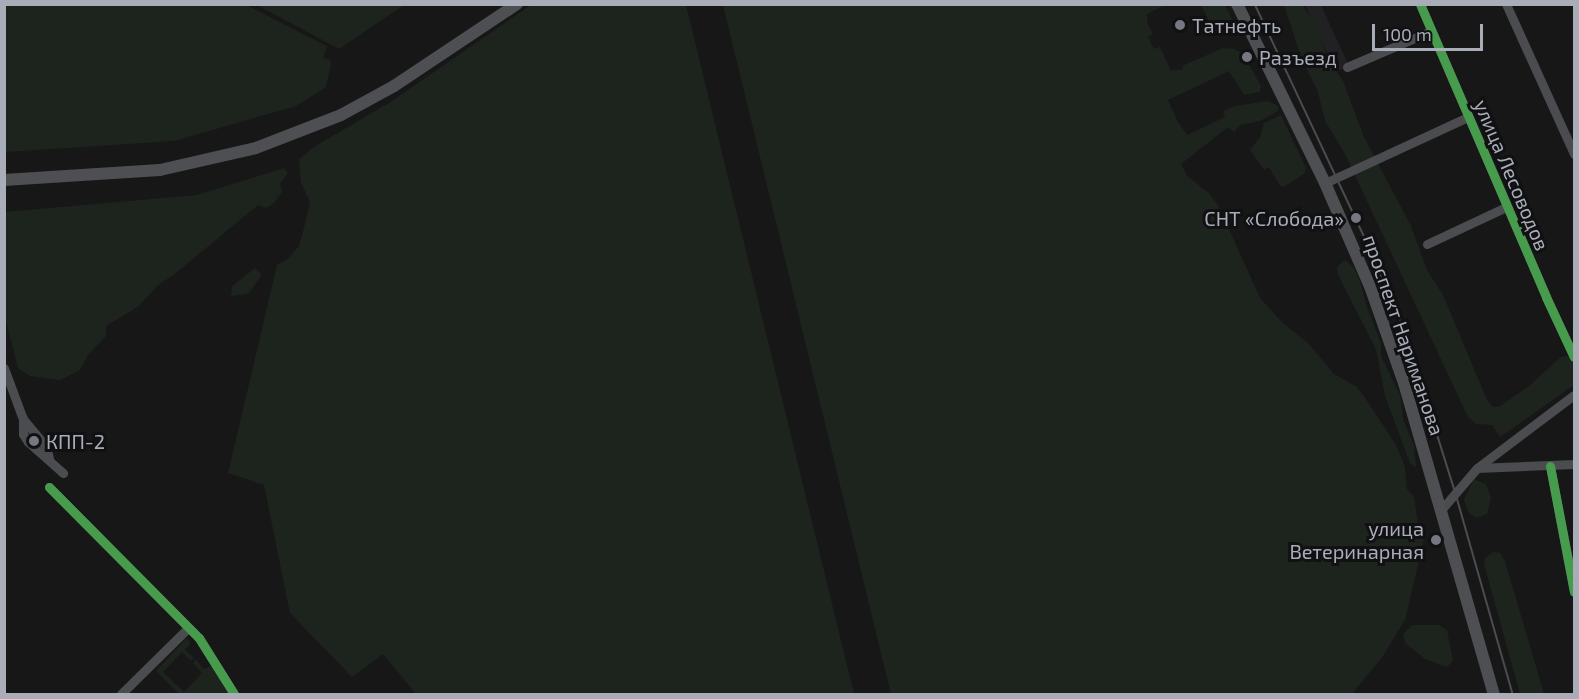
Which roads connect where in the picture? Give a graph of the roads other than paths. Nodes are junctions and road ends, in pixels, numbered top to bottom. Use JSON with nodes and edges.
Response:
{"nodes":[{"id":1,"x":517,"y":4,"type":"edge"},
{"id":2,"x":1237,"y":4,"type":"edge"},
{"id":3,"x":1420,"y":4,"type":"edge"},
{"id":4,"x":1506,"y":4,"type":"edge"},
{"id":5,"x":1431,"y":31,"type":"junction"},
{"id":6,"x":1347,"y":67,"type":"dead end"},
{"id":7,"x":1468,"y":117,"type":"junction"},
{"id":8,"x":1575,"y":154,"type":"edge"},
{"id":9,"x":4,"y":180,"type":"edge"},
{"id":10,"x":1325,"y":183,"type":"junction"},
{"id":11,"x":1506,"y":207,"type":"junction"},
{"id":12,"x":1427,"y":244,"type":"dead end"},
{"id":13,"x":1575,"y":357,"type":"edge"},
{"id":14,"x":4,"y":368,"type":"edge"},
{"id":15,"x":1575,"y":395,"type":"edge"},
{"id":16,"x":1575,"y":464,"type":"edge"},
{"id":17,"x":1550,"y":466,"type":"junction"},
{"id":18,"x":1477,"y":468,"type":"junction"},
{"id":19,"x":63,"y":473,"type":"dead end"},
{"id":20,"x":49,"y":487,"type":"dead end"},
{"id":21,"x":1441,"y":510,"type":"junction"},
{"id":22,"x":1575,"y":592,"type":"edge"},
{"id":23,"x":188,"y":627,"type":"junction"},
{"id":24,"x":121,"y":694,"type":"edge"},
{"id":25,"x":234,"y":694,"type":"edge"},
{"id":26,"x":1494,"y":694,"type":"edge"}],
"edges":[{"from":1,"to":9,"type":"main road"},
{"from":2,"to":10,"type":"main road","name":"проспект Нариманова"},
{"from":3,"to":5,"type":"street","name":"улица Лесоводов"},
{"from":4,"to":8,"type":"street"},
{"from":5,"to":6,"type":"street"},
{"from":5,"to":7,"type":"street","name":"улица Лесоводов"},
{"from":7,"to":10,"type":"street"},
{"from":7,"to":11,"type":"street","name":"улица Лесоводов"},
{"from":10,"to":21,"type":"main road","name":"проспект Нариманова"},
{"from":11,"to":12,"type":"street"},
{"from":11,"to":13,"type":"street","name":"улица Лесоводов"},
{"from":14,"to":19,"type":"street"},
{"from":15,"to":18,"type":"street"},
{"from":16,"to":17,"type":"street"},
{"from":17,"to":18,"type":"street"},
{"from":17,"to":22,"type":"street"},
{"from":18,"to":21,"type":"street"},
{"from":20,"to":23,"type":"street"},
{"from":21,"to":26,"type":"main road","name":"проспект Нариманова"},
{"from":23,"to":24,"type":"street"},
{"from":23,"to":25,"type":"street"}]}
